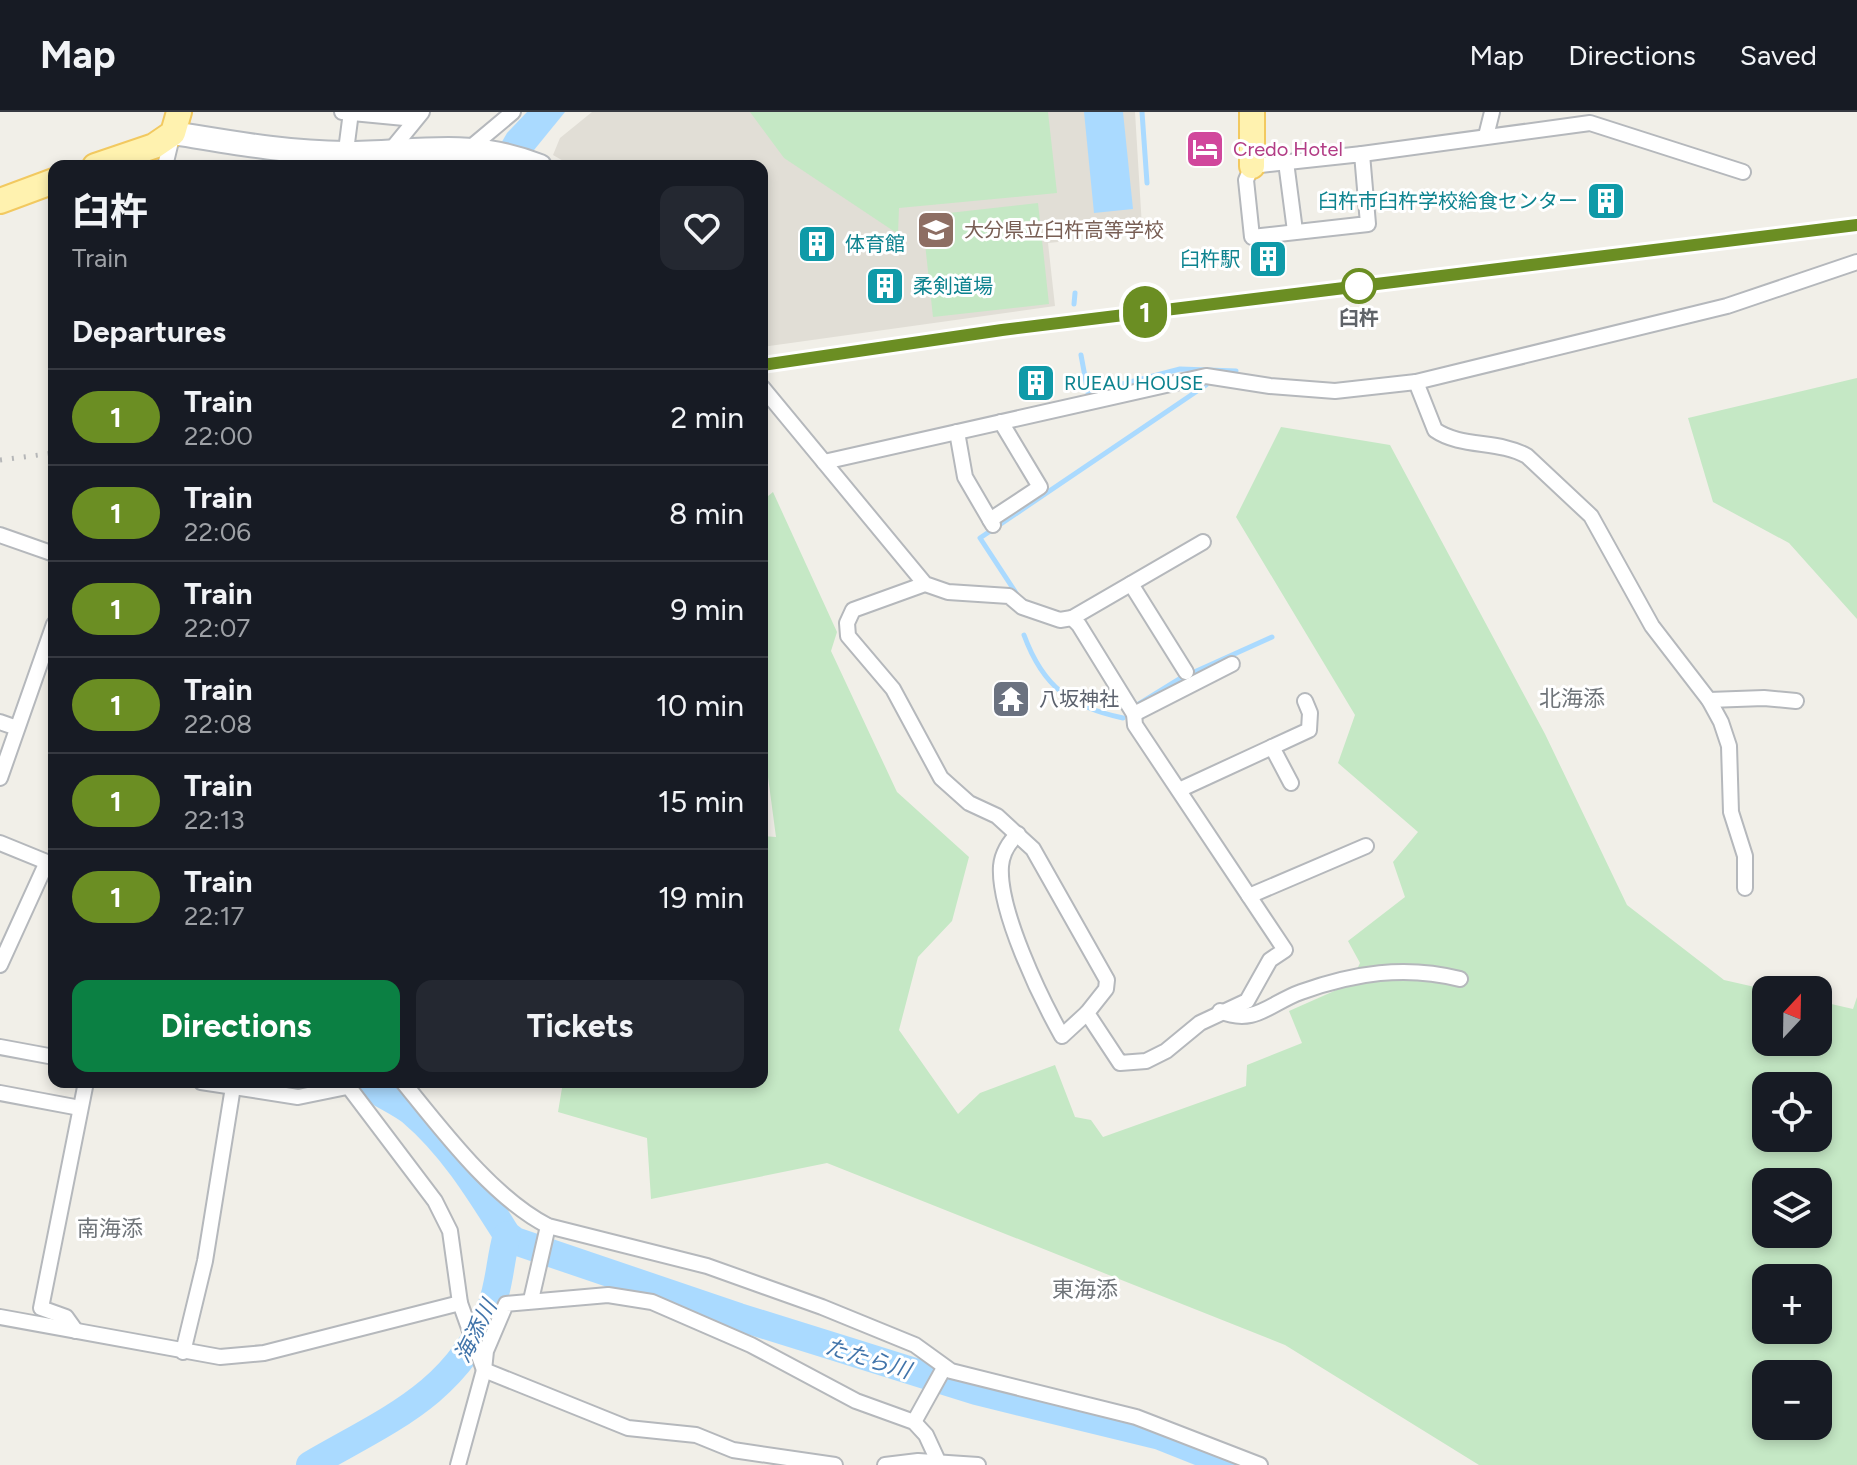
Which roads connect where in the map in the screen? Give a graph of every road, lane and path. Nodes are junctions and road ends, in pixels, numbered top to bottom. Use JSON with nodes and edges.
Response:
{"nodes":[{"id":1,"x":342,"y":112,"type":"edge"},
{"id":2,"x":351,"y":112,"type":"edge"},
{"id":3,"x":513,"y":112,"type":"edge"},
{"id":4,"x":1252,"y":112,"type":"edge"},
{"id":5,"x":1492,"y":112,"type":"edge"},
{"id":6,"x":419,"y":116,"type":"edge"},
{"id":7,"x":176,"y":123,"type":"edge"},
{"id":8,"x":1486,"y":136,"type":"junction"},
{"id":9,"x":481,"y":149,"type":"junction"},
{"id":10,"x":391,"y":150,"type":"junction"},
{"id":11,"x":1362,"y":154,"type":"junction"},
{"id":12,"x":345,"y":159,"type":"edge"},
{"id":13,"x":113,"y":160,"type":"edge"},
{"id":14,"x":167,"y":160,"type":"edge"},
{"id":15,"x":519,"y":160,"type":"edge"},
{"id":16,"x":1286,"y":162,"type":"junction"},
{"id":17,"x":1252,"y":166,"type":"junction"},
{"id":18,"x":1743,"y":172,"type":"dead end"},
{"id":19,"x":48,"y":183,"type":"edge"},
{"id":20,"x":0,"y":201,"type":"edge"},
{"id":21,"x":1295,"y":231,"type":"junction"},
{"id":22,"x":1857,"y":262,"type":"edge"},
{"id":23,"x":1416,"y":382,"type":"junction"},
{"id":24,"x":768,"y":394,"type":"edge"},
{"id":25,"x":1001,"y":422,"type":"junction"},
{"id":26,"x":957,"y":432,"type":"junction"},
{"id":27,"x":824,"y":462,"type":"junction"},
{"id":28,"x":0,"y":535,"type":"edge"},
{"id":29,"x":1203,"y":542,"type":"dead end"},
{"id":30,"x":48,"y":552,"type":"edge"},
{"id":31,"x":925,"y":584,"type":"junction"},
{"id":32,"x":1131,"y":584,"type":"junction"},
{"id":33,"x":1072,"y":618,"type":"junction"},
{"id":34,"x":48,"y":641,"type":"edge"},
{"id":35,"x":1232,"y":664,"type":"dead end"},
{"id":36,"x":1186,"y":672,"type":"dead end"},
{"id":37,"x":1709,"y":700,"type":"junction"},
{"id":38,"x":1305,"y":701,"type":"dead end"},
{"id":39,"x":1796,"y":701,"type":"dead end"},
{"id":40,"x":1134,"y":714,"type":"junction"},
{"id":41,"x":0,"y":722,"type":"edge"},
{"id":42,"x":17,"y":728,"type":"junction"},
{"id":43,"x":1272,"y":747,"type":"junction"},
{"id":44,"x":0,"y":778,"type":"edge"},
{"id":45,"x":1291,"y":783,"type":"dead end"},
{"id":46,"x":1179,"y":790,"type":"junction"},
{"id":47,"x":1018,"y":834,"type":"junction"},
{"id":48,"x":0,"y":843,"type":"edge"},
{"id":49,"x":1366,"y":846,"type":"dead end"},
{"id":50,"x":48,"y":863,"type":"edge"},
{"id":51,"x":48,"y":868,"type":"edge"},
{"id":52,"x":1745,"y":888,"type":"dead end"},
{"id":53,"x":1249,"y":896,"type":"junction"},
{"id":54,"x":0,"y":965,"type":"edge"},
{"id":55,"x":1460,"y":979,"type":"dead end"},
{"id":56,"x":1220,"y":1011,"type":"junction"},
{"id":57,"x":1087,"y":1013,"type":"junction"},
{"id":58,"x":0,"y":1047,"type":"edge"},
{"id":59,"x":48,"y":1056,"type":"edge"},
{"id":60,"x":85,"y":1088,"type":"edge"},
{"id":61,"x":233,"y":1088,"type":"edge"},
{"id":62,"x":240,"y":1088,"type":"edge"},
{"id":63,"x":331,"y":1088,"type":"edge"},
{"id":64,"x":349,"y":1088,"type":"edge"},
{"id":65,"x":408,"y":1088,"type":"edge"},
{"id":66,"x":0,"y":1093,"type":"edge"},
{"id":67,"x":80,"y":1108,"type":"junction"},
{"id":68,"x":548,"y":1229,"type":"junction"},
{"id":69,"x":531,"y":1300,"type":"junction"},
{"id":70,"x":460,"y":1303,"type":"junction"},
{"id":71,"x":0,"y":1317,"type":"edge"},
{"id":72,"x":76,"y":1331,"type":"junction"},
{"id":73,"x":183,"y":1352,"type":"junction"},
{"id":74,"x":943,"y":1369,"type":"junction"},
{"id":75,"x":484,"y":1370,"type":"junction"},
{"id":76,"x":914,"y":1422,"type":"junction"},
{"id":77,"x":938,"y":1461,"type":"junction"},
{"id":78,"x":1250,"y":1463,"type":"edge"},
{"id":79,"x":458,"y":1465,"type":"edge"},
{"id":80,"x":835,"y":1465,"type":"edge"},
{"id":81,"x":885,"y":1465,"type":"edge"},
{"id":82,"x":978,"y":1465,"type":"edge"}],
"edges":[{"from":1,"to":2,"type":"street"},
{"from":2,"to":6,"type":"street"},
{"from":2,"to":12,"type":"street"},
{"from":3,"to":9,"type":"street"},
{"from":4,"to":17,"type":"main road"},
{"from":5,"to":8,"type":"street"},
{"from":6,"to":10,"type":"street"},
{"from":7,"to":12,"type":"street"},
{"from":7,"to":13,"type":"main road"},
{"from":7,"to":14,"type":"street"},
{"from":8,"to":11,"type":"street"},
{"from":8,"to":18,"type":"street"},
{"from":9,"to":10,"type":"street"},
{"from":9,"to":15,"type":"street"},
{"from":10,"to":12,"type":"street"},
{"from":11,"to":16,"type":"street"},
{"from":11,"to":21,"type":"street"},
{"from":16,"to":17,"type":"street"},
{"from":16,"to":21,"type":"street"},
{"from":17,"to":21,"type":"street"},
{"from":19,"to":20,"type":"main road"},
{"from":22,"to":23,"type":"street"},
{"from":23,"to":25,"type":"street"},
{"from":23,"to":37,"type":"street"},
{"from":24,"to":27,"type":"street"},
{"from":25,"to":26,"type":"street"},
{"from":25,"to":26,"type":"street"},
{"from":26,"to":27,"type":"street"},
{"from":27,"to":31,"type":"street"},
{"from":28,"to":30,"type":"street"},
{"from":29,"to":32,"type":"street"},
{"from":31,"to":33,"type":"street"},
{"from":31,"to":47,"type":"street"},
{"from":32,"to":33,"type":"street"},
{"from":32,"to":36,"type":"street"},
{"from":33,"to":40,"type":"street"},
{"from":34,"to":42,"type":"street"},
{"from":35,"to":40,"type":"street"},
{"from":37,"to":39,"type":"street"},
{"from":37,"to":52,"type":"street"},
{"from":38,"to":43,"type":"street"},
{"from":40,"to":46,"type":"street"},
{"from":41,"to":42,"type":"street"},
{"from":42,"to":44,"type":"street"},
{"from":43,"to":45,"type":"street"},
{"from":43,"to":46,"type":"street"},
{"from":46,"to":53,"type":"street"},
{"from":47,"to":57,"type":"street"},
{"from":47,"to":57,"type":"street"},
{"from":48,"to":50,"type":"street"},
{"from":49,"to":53,"type":"street"},
{"from":51,"to":54,"type":"street"},
{"from":53,"to":56,"type":"street"},
{"from":55,"to":56,"type":"street"},
{"from":56,"to":57,"type":"street"},
{"from":58,"to":59,"type":"street"},
{"from":60,"to":67,"type":"street"},
{"from":61,"to":73,"type":"street"},
{"from":62,"to":63,"type":"street"},
{"from":64,"to":70,"type":"street"},
{"from":65,"to":68,"type":"street"},
{"from":66,"to":67,"type":"street"},
{"from":67,"to":72,"type":"street"},
{"from":68,"to":69,"type":"street"},
{"from":68,"to":74,"type":"street"},
{"from":69,"to":75,"type":"street"},
{"from":69,"to":76,"type":"street"},
{"from":70,"to":73,"type":"street"},
{"from":70,"to":75,"type":"street"},
{"from":71,"to":72,"type":"street"},
{"from":72,"to":73,"type":"street"},
{"from":74,"to":76,"type":"street"},
{"from":74,"to":78,"type":"street"},
{"from":75,"to":79,"type":"street"},
{"from":75,"to":80,"type":"street"},
{"from":76,"to":77,"type":"street"},
{"from":77,"to":81,"type":"street"},
{"from":77,"to":82,"type":"street"}]}
